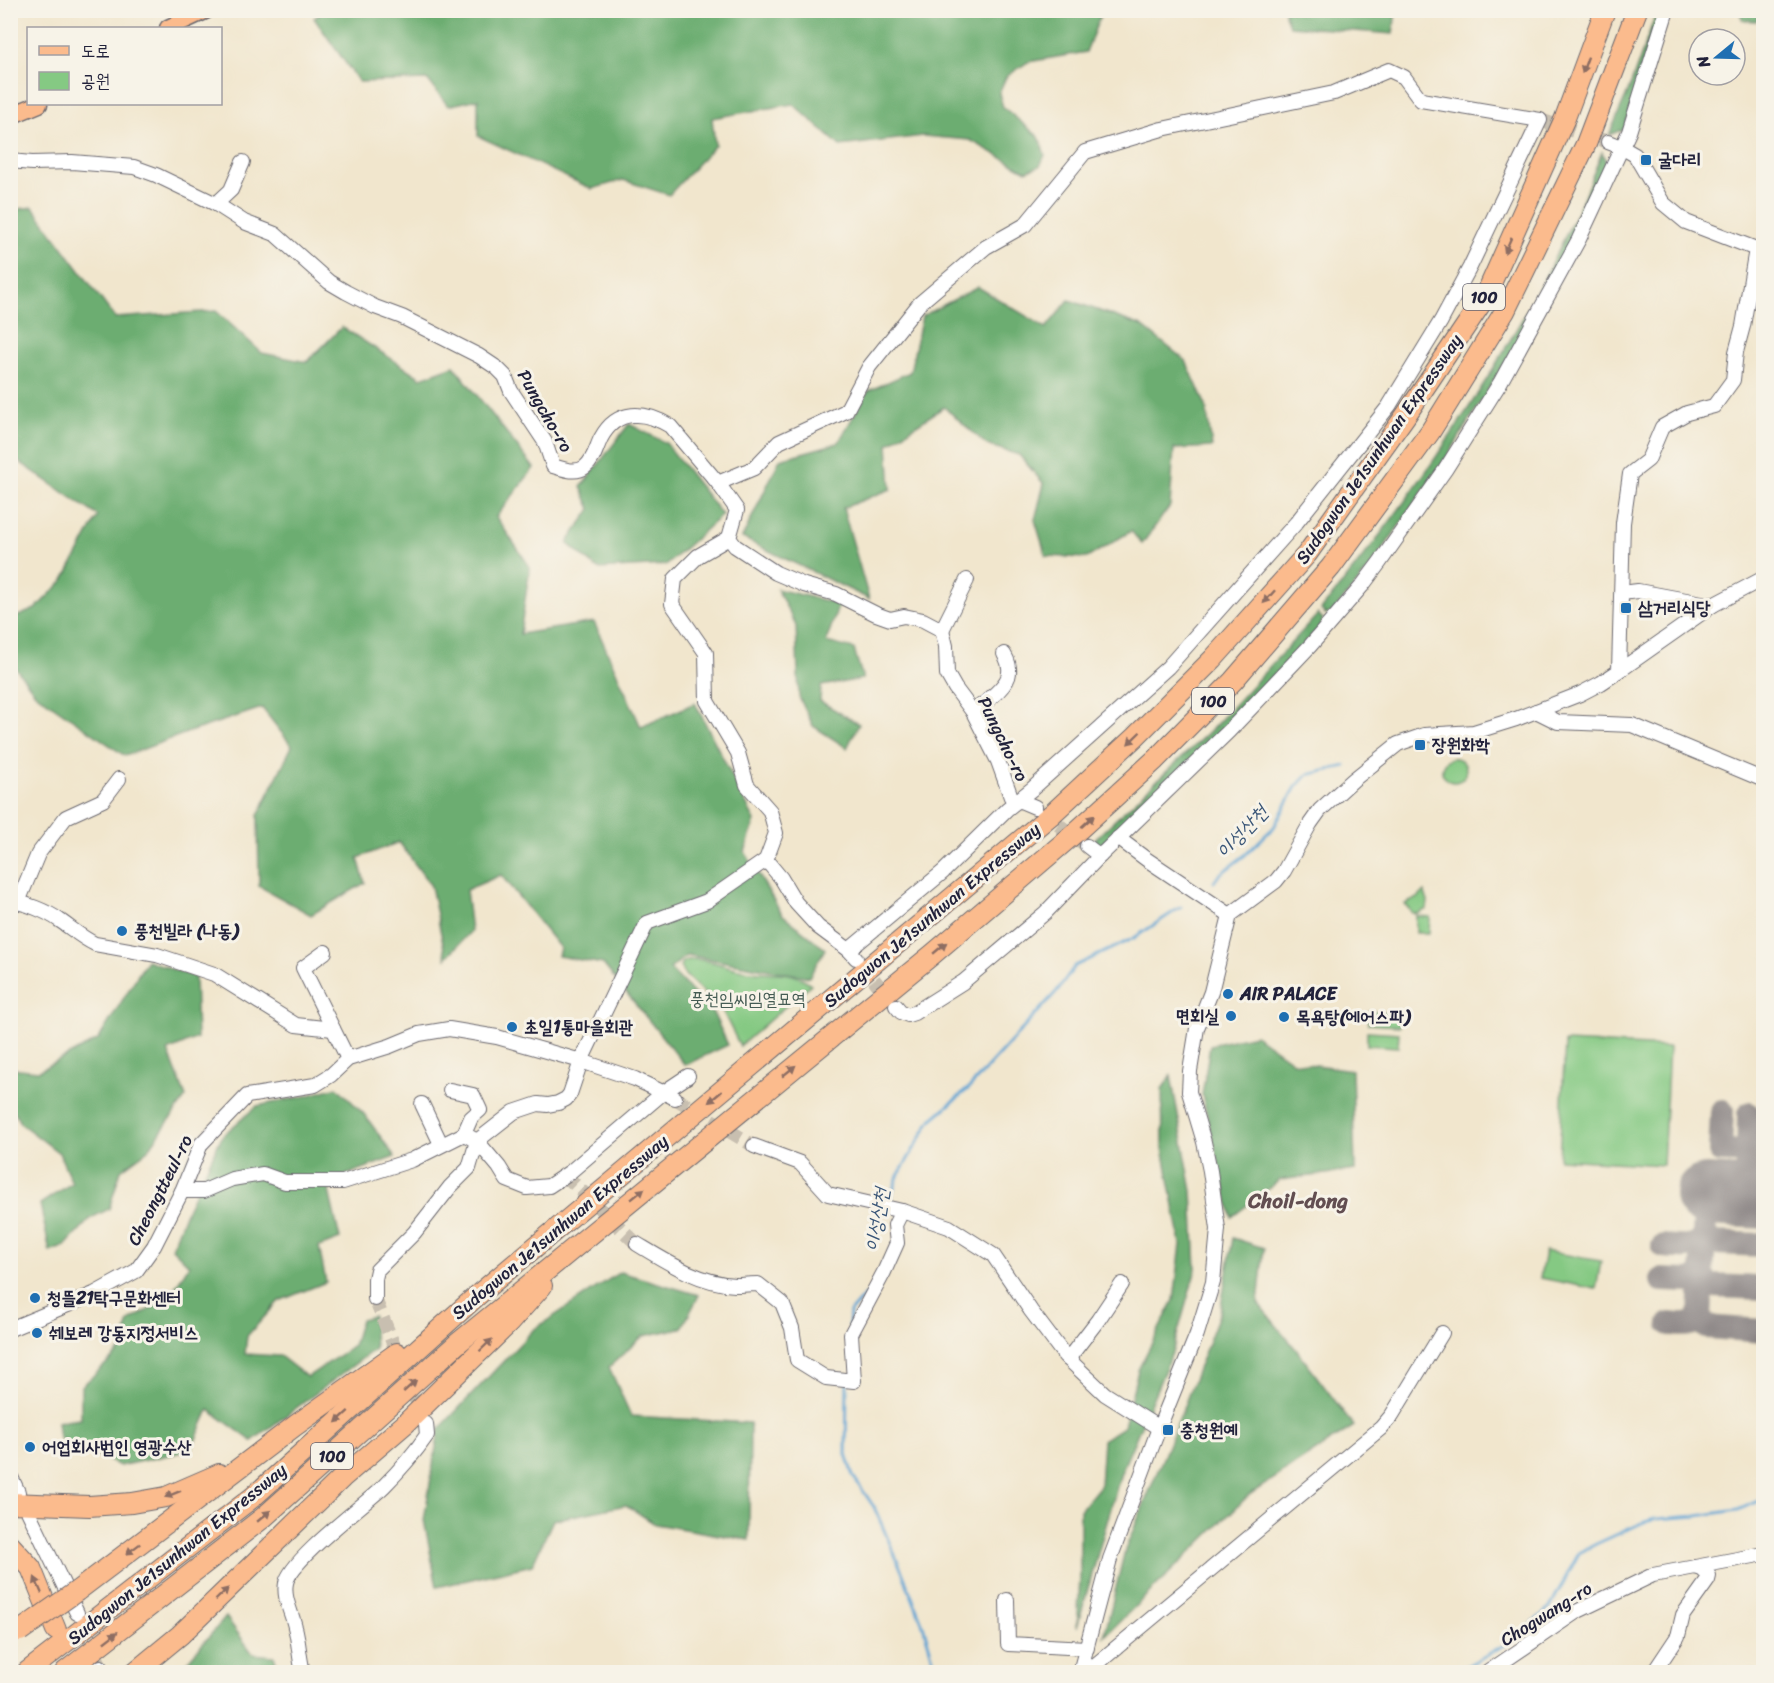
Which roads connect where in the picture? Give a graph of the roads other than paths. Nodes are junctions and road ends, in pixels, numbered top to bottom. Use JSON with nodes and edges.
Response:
{"nodes":[{"id":1,"x":184,"y":10,"type":"edge"},
{"id":2,"x":207,"y":10,"type":"edge"},
{"id":3,"x":1605,"y":10,"type":"edge"},
{"id":4,"x":1637,"y":10,"type":"edge"},
{"id":5,"x":1667,"y":10,"type":"edge"},
{"id":6,"x":161,"y":27,"type":"edge"},
{"id":7,"x":170,"y":27,"type":"edge"},
{"id":8,"x":37,"y":105,"type":"edge"},
{"id":9,"x":12,"y":117,"type":"edge"},
{"id":10,"x":1608,"y":142,"type":"tunnel mouth"},
{"id":11,"x":1622,"y":147,"type":"junction"},
{"id":12,"x":10,"y":161,"type":"edge"},
{"id":13,"x":243,"y":162,"type":"dead end"},
{"id":14,"x":216,"y":204,"type":"junction"},
{"id":15,"x":1760,"y":250,"type":"edge"},
{"id":16,"x":718,"y":483,"type":"junction"},
{"id":17,"x":729,"y":538,"type":"junction"},
{"id":18,"x":1764,"y":578,"type":"edge"},
{"id":19,"x":967,"y":580,"type":"dead end"},
{"id":20,"x":1622,"y":592,"type":"junction"},
{"id":21,"x":1713,"y":605,"type":"junction"},
{"id":22,"x":942,"y":630,"type":"junction"},
{"id":23,"x":1004,"y":654,"type":"dead end"},
{"id":24,"x":1619,"y":671,"type":"junction"},
{"id":25,"x":1536,"y":711,"type":"junction"},
{"id":26,"x":973,"y":712,"type":"junction"},
{"id":27,"x":119,"y":779,"type":"dead end"},
{"id":28,"x":1764,"y":780,"type":"edge"},
{"id":29,"x":1019,"y":800,"type":"junction"},
{"id":30,"x":1035,"y":807,"type":"tunnel mouth"},
{"id":31,"x":1118,"y":838,"type":"junction"},
{"id":32,"x":1087,"y":846,"type":"tunnel mouth"},
{"id":33,"x":1101,"y":856,"type":"junction"},
{"id":34,"x":766,"y":860,"type":"junction"},
{"id":35,"x":14,"y":902,"type":"edge"},
{"id":36,"x":1230,"y":915,"type":"junction"},
{"id":37,"x":325,"y":952,"type":"dead end"},
{"id":38,"x":896,"y":1006,"type":"dead end"},
{"id":39,"x":333,"y":1029,"type":"junction"},
{"id":40,"x":348,"y":1059,"type":"junction"},
{"id":41,"x":581,"y":1061,"type":"junction"},
{"id":42,"x":688,"y":1076,"type":"dead end"},
{"id":43,"x":450,"y":1090,"type":"dead end"},
{"id":44,"x":670,"y":1095,"type":"junction"},
{"id":45,"x":422,"y":1104,"type":"dead end"},
{"id":46,"x":464,"y":1134,"type":"junction"},
{"id":47,"x":477,"y":1141,"type":"junction"},
{"id":48,"x":441,"y":1144,"type":"junction"},
{"id":49,"x":754,"y":1146,"type":"tunnel mouth"},
{"id":50,"x":182,"y":1191,"type":"junction"},
{"id":51,"x":902,"y":1211,"type":"junction"},
{"id":52,"x":593,"y":1231,"type":"junction"},
{"id":53,"x":637,"y":1244,"type":"tunnel mouth"},
{"id":54,"x":1122,"y":1284,"type":"dead end"},
{"id":55,"x":479,"y":1294,"type":"junction"},
{"id":56,"x":375,"y":1299,"type":"tunnel mouth"},
{"id":57,"x":10,"y":1329,"type":"edge"},
{"id":58,"x":1442,"y":1332,"type":"dead end"},
{"id":59,"x":1068,"y":1359,"type":"junction"},
{"id":60,"x":426,"y":1424,"type":"tunnel mouth"},
{"id":61,"x":1158,"y":1428,"type":"junction"},
{"id":62,"x":246,"y":1462,"type":"junction"},
{"id":63,"x":10,"y":1475,"type":"edge"},
{"id":64,"x":19,"y":1502,"type":"edge"},
{"id":65,"x":10,"y":1545,"type":"edge"},
{"id":66,"x":1764,"y":1554,"type":"edge"},
{"id":67,"x":1695,"y":1567,"type":"junction"},
{"id":68,"x":1007,"y":1600,"type":"dead end"},
{"id":69,"x":77,"y":1613,"type":"tunnel mouth"},
{"id":70,"x":56,"y":1630,"type":"dead end"},
{"id":71,"x":15,"y":1635,"type":"edge"},
{"id":72,"x":180,"y":1635,"type":"junction"},
{"id":73,"x":1087,"y":1648,"type":"junction"},
{"id":74,"x":27,"y":1672,"type":"edge"},
{"id":75,"x":65,"y":1672,"type":"edge"},
{"id":76,"x":135,"y":1672,"type":"edge"},
{"id":77,"x":150,"y":1672,"type":"edge"},
{"id":78,"x":303,"y":1672,"type":"edge"},
{"id":79,"x":1080,"y":1672,"type":"edge"},
{"id":80,"x":1087,"y":1672,"type":"edge"},
{"id":81,"x":1488,"y":1672,"type":"edge"},
{"id":82,"x":1654,"y":1672,"type":"edge"}],
"edges":[{"from":1,"to":6,"type":"main road"},
{"from":2,"to":7,"type":"main road"},
{"from":3,"to":55,"type":"highway","name":"Sudogwon Je1sunhwan Expressway","number":"100","one_way":true},
{"from":52,"to":4,"type":"highway","name":"Sudogwon Je1sunhwan Expressway","number":"100","one_way":true},
{"from":5,"to":11,"type":"street"},
{"from":8,"to":9,"type":"main road"},
{"from":10,"to":11,"type":"street"},
{"from":11,"to":15,"type":"street"},
{"from":11,"to":31,"type":"street"},
{"from":12,"to":14,"type":"street","name":"Pungcho-ro"},
{"from":13,"to":14,"type":"street"},
{"from":14,"to":16,"type":"street","name":"Pungcho-ro"},
{"from":15,"to":20,"type":"street"},
{"from":16,"to":17,"type":"street","name":"Pungcho-ro"},
{"from":16,"to":29,"type":"street"},
{"from":17,"to":22,"type":"street"},
{"from":17,"to":34,"type":"street"},
{"from":18,"to":21,"type":"street"},
{"from":19,"to":22,"type":"street"},
{"from":20,"to":21,"type":"street"},
{"from":20,"to":24,"type":"street"},
{"from":21,"to":24,"type":"street"},
{"from":22,"to":26,"type":"street","name":"Pungcho-ro"},
{"from":23,"to":26,"type":"street"},
{"from":24,"to":25,"type":"street"},
{"from":25,"to":28,"type":"street"},
{"from":25,"to":36,"type":"street"},
{"from":26,"to":29,"type":"street","name":"Pungcho-ro"},
{"from":27,"to":35,"type":"street"},
{"from":29,"to":30,"type":"street","name":"Pungcho-ro"},
{"from":29,"to":34,"type":"street"},
{"from":31,"to":33,"type":"street"},
{"from":31,"to":36,"type":"street"},
{"from":32,"to":33,"type":"street"},
{"from":33,"to":38,"type":"street"},
{"from":34,"to":41,"type":"street"},
{"from":35,"to":39,"type":"street"},
{"from":36,"to":61,"type":"street"},
{"from":37,"to":39,"type":"street"},
{"from":39,"to":40,"type":"street"},
{"from":40,"to":41,"type":"street","name":"Cheongtteul-ro"},
{"from":40,"to":50,"type":"street","name":"Cheongtteul-ro"},
{"from":41,"to":44,"type":"street","name":"Cheongtteul-ro"},
{"from":41,"to":47,"type":"street"},
{"from":42,"to":44,"type":"street"},
{"from":43,"to":46,"type":"street"},
{"from":44,"to":47,"type":"street"},
{"from":45,"to":48,"type":"street"},
{"from":46,"to":47,"type":"street"},
{"from":46,"to":48,"type":"street"},
{"from":47,"to":56,"type":"street"},
{"from":48,"to":50,"type":"street"},
{"from":49,"to":51,"type":"street"},
{"from":50,"to":57,"type":"street","name":"Cheongtteul-ro"},
{"from":51,"to":53,"type":"street"},
{"from":51,"to":59,"type":"street"},
{"from":72,"to":52,"type":"highway","one_way":true},
{"from":75,"to":52,"type":"highway","name":"Sudogwon Je1sunhwan Expressway","number":"100","one_way":true},
{"from":54,"to":59,"type":"street"},
{"from":55,"to":62,"type":"highway"},
{"from":55,"to":74,"type":"highway","name":"Sudogwon Je1sunhwan Expressway","number":"100","one_way":true},
{"from":58,"to":80,"type":"street"},
{"from":59,"to":61,"type":"street"},
{"from":60,"to":78,"type":"street"},
{"from":61,"to":73,"type":"street"},
{"from":62,"to":64,"type":"highway","one_way":true},
{"from":62,"to":71,"type":"highway","one_way":true,"bridge":true},
{"from":63,"to":64,"type":"street"},
{"from":64,"to":69,"type":"street"},
{"from":70,"to":65,"type":"highway","one_way":true},
{"from":66,"to":67,"type":"street","name":"Chogwang-ro"},
{"from":67,"to":81,"type":"street","name":"Chogwang-ro"},
{"from":67,"to":82,"type":"street"},
{"from":68,"to":73,"type":"street"},
{"from":72,"to":76,"type":"highway"},
{"from":72,"to":77,"type":"highway"},
{"from":73,"to":79,"type":"street"}]}
